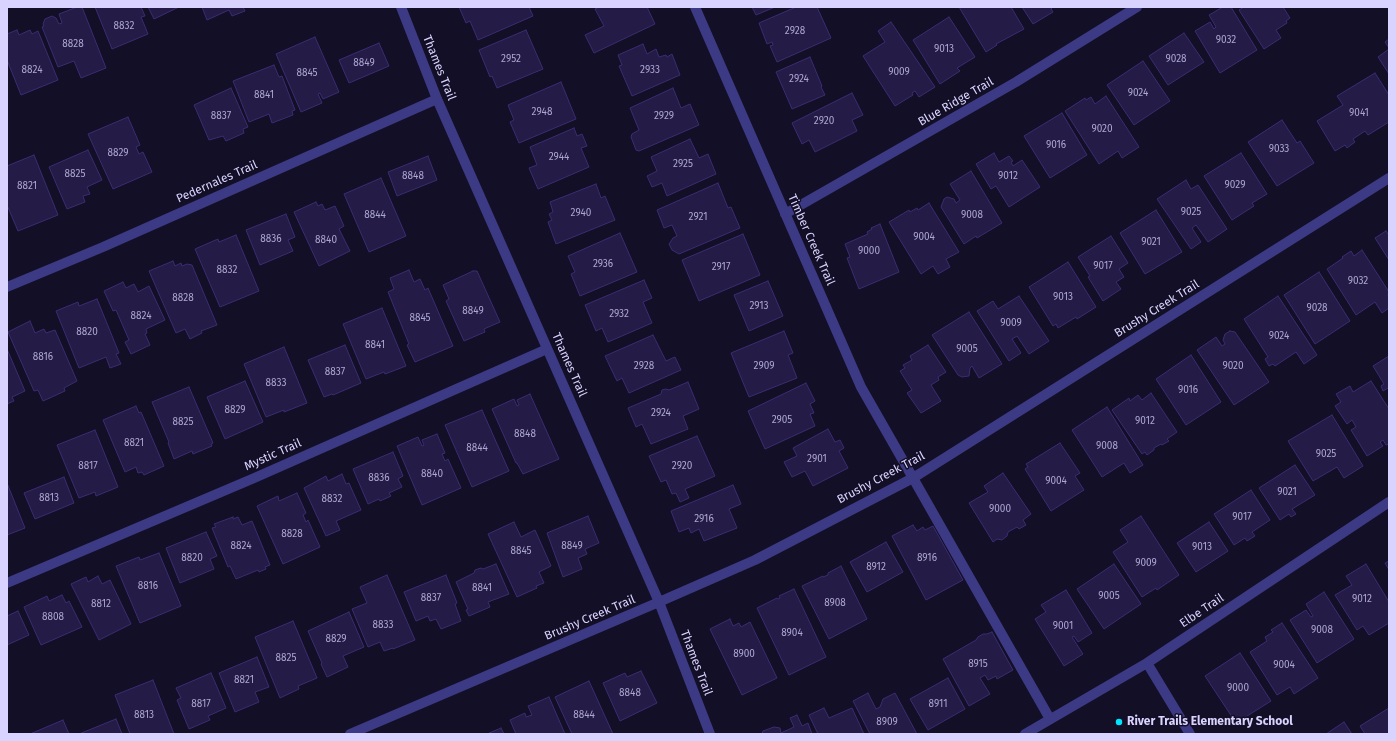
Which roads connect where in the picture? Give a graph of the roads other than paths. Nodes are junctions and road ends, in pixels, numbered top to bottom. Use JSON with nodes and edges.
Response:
{"nodes":[{"id":1,"x":401,"y":7,"type":"edge"},
{"id":2,"x":695,"y":7,"type":"edge"},
{"id":3,"x":1137,"y":7,"type":"edge"},
{"id":4,"x":437,"y":99,"type":"junction"},
{"id":5,"x":1389,"y":178,"type":"edge"},
{"id":6,"x":785,"y":214,"type":"junction"},
{"id":7,"x":7,"y":286,"type":"edge"},
{"id":8,"x":547,"y":349,"type":"junction"},
{"id":9,"x":913,"y":478,"type":"junction"},
{"id":10,"x":1389,"y":502,"type":"edge"},
{"id":11,"x":7,"y":583,"type":"edge"},
{"id":12,"x":659,"y":602,"type":"junction"},
{"id":13,"x":1147,"y":662,"type":"junction"},
{"id":14,"x":1050,"y":719,"type":"junction"},
{"id":15,"x":350,"y":734,"type":"edge"},
{"id":16,"x":710,"y":734,"type":"edge"},
{"id":17,"x":1025,"y":734,"type":"edge"},
{"id":18,"x":1190,"y":734,"type":"edge"}],
"edges":[{"from":1,"to":4,"type":"street","name":"Thames Trail"},
{"from":2,"to":6,"type":"street","name":"Timber Creek Trail"},
{"from":3,"to":6,"type":"street","name":"Blue Ridge Trail"},
{"from":4,"to":7,"type":"street","name":"Pedernales Trail"},
{"from":4,"to":8,"type":"street","name":"Thames Trail"},
{"from":5,"to":9,"type":"street","name":"Brushy Creek Trail"},
{"from":6,"to":9,"type":"street","name":"Timber Creek Trail"},
{"from":8,"to":11,"type":"street","name":"Mystic Trail"},
{"from":8,"to":12,"type":"street","name":"Thames Trail"},
{"from":9,"to":12,"type":"street","name":"Brushy Creek Trail"},
{"from":9,"to":14,"type":"street","name":"Timber Creek Trail"},
{"from":10,"to":13,"type":"street","name":"Elbe Trail"},
{"from":12,"to":15,"type":"street","name":"Brushy Creek Trail"},
{"from":12,"to":16,"type":"street","name":"Thames Trail"},
{"from":13,"to":14,"type":"street","name":"Elbe Trail"},
{"from":13,"to":18,"type":"street"},
{"from":14,"to":17,"type":"street","name":"Elbe Trail"}]}
